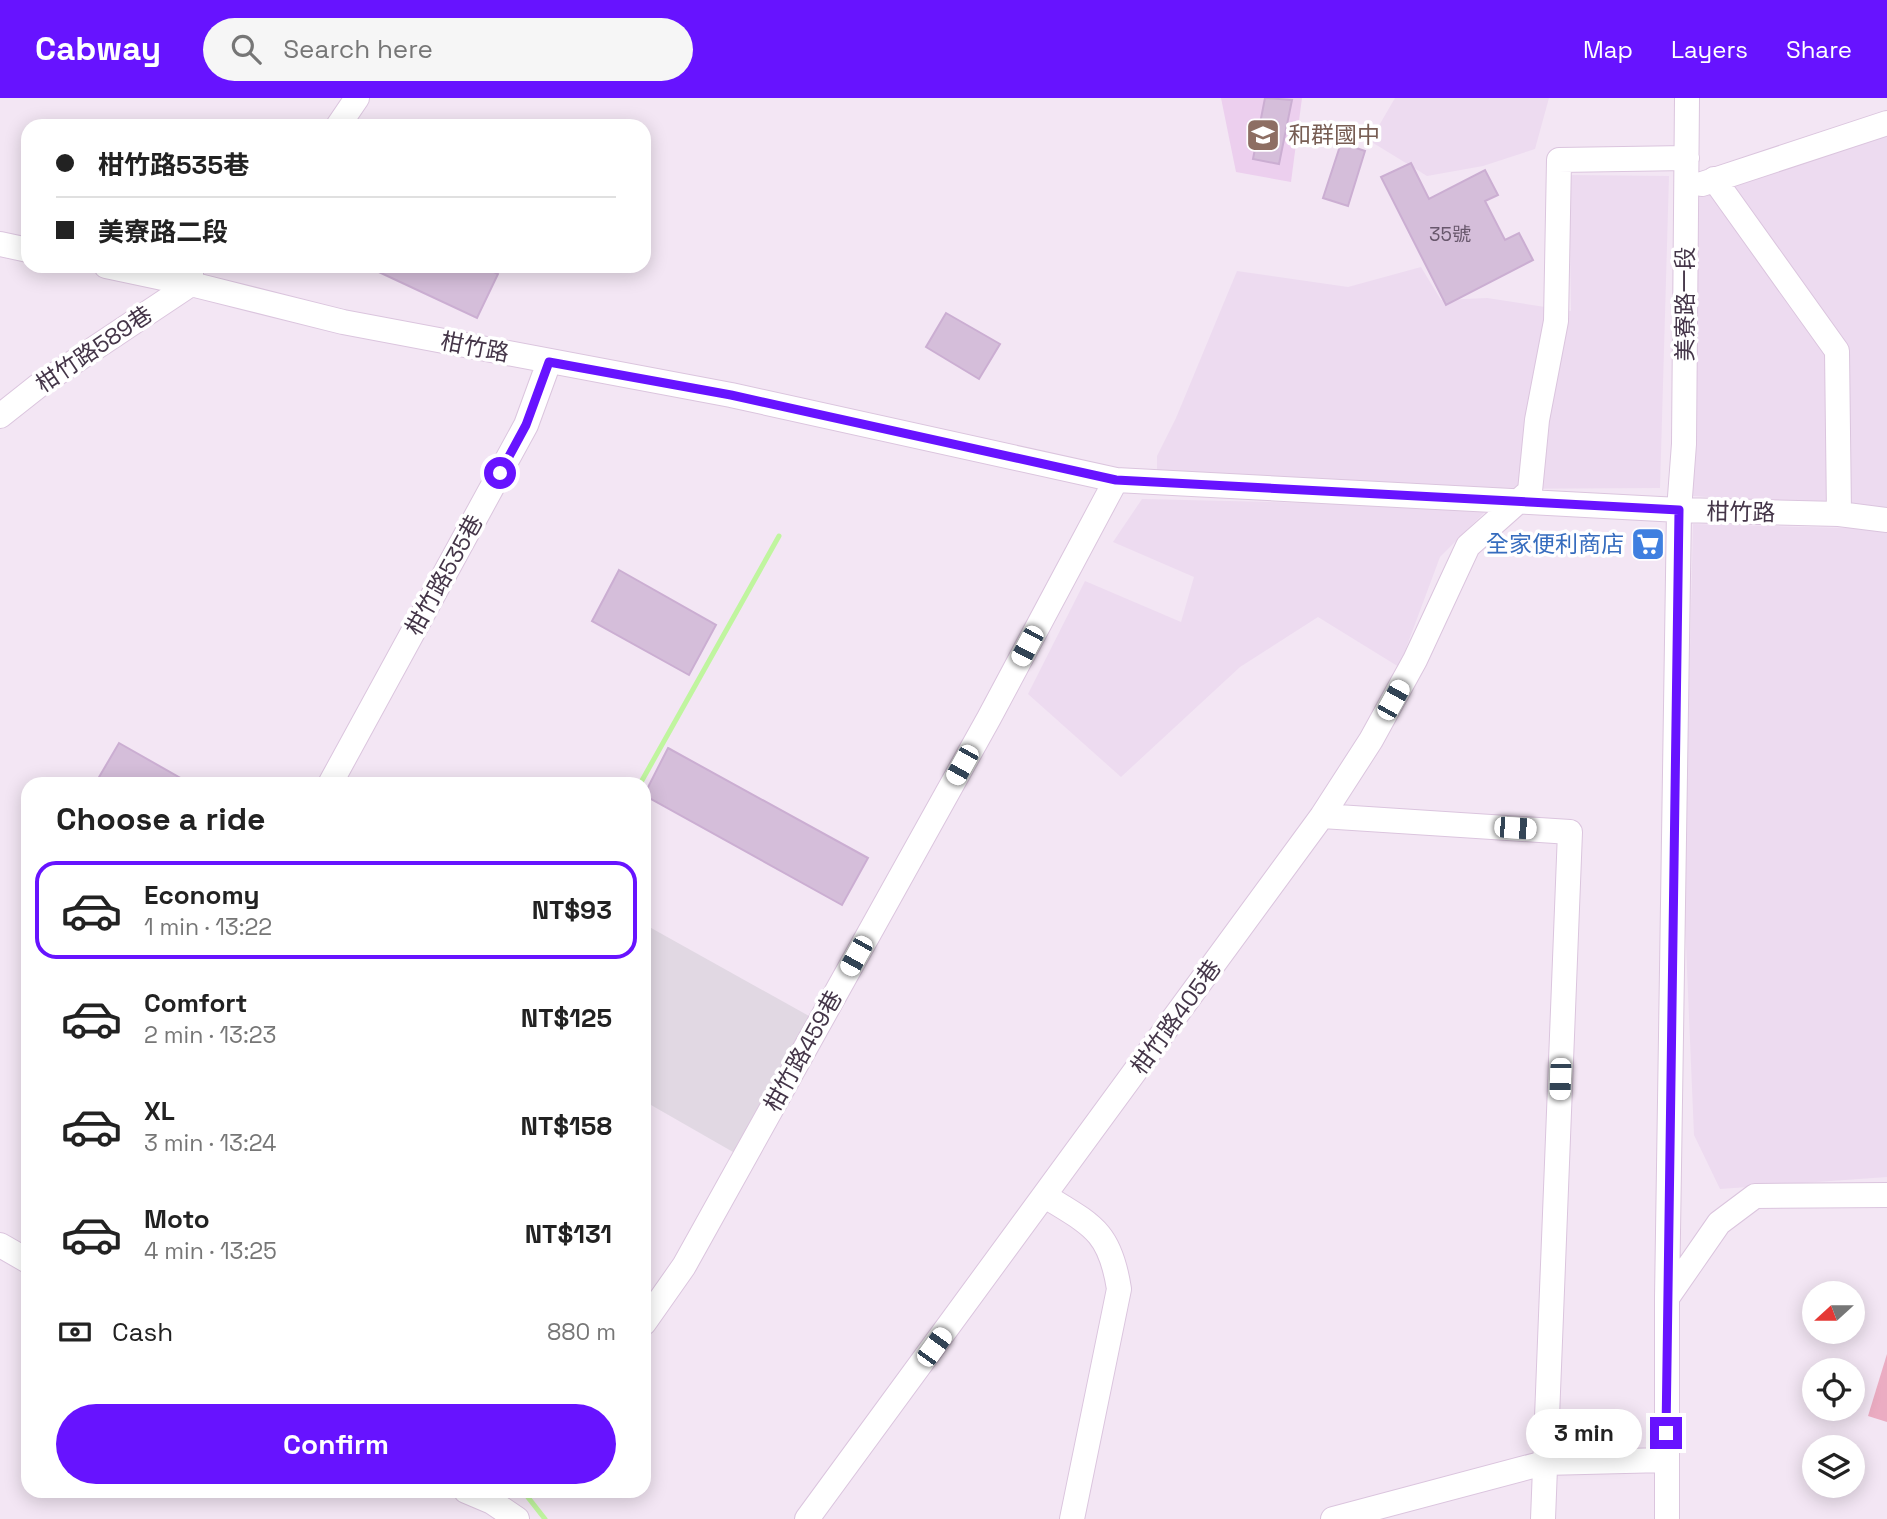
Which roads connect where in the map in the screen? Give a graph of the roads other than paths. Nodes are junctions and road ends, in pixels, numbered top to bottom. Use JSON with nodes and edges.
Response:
{"nodes":[{"id":1,"x":357,"y":98,"type":"edge"},
{"id":2,"x":1687,"y":98,"type":"edge"},
{"id":3,"x":343,"y":119,"type":"edge"},
{"id":4,"x":1887,"y":123,"type":"edge"},
{"id":5,"x":1687,"y":158,"type":"junction"},
{"id":6,"x":1714,"y":179,"type":"junction"},
{"id":7,"x":1686,"y":192,"type":"junction"},
{"id":8,"x":0,"y":244,"type":"edge"},
{"id":9,"x":21,"y":248,"type":"edge"},
{"id":10,"x":172,"y":273,"type":"edge"},
{"id":11,"x":191,"y":275,"type":"edge"},
{"id":12,"x":549,"y":362,"type":"junction"},
{"id":13,"x":0,"y":416,"type":"edge"},
{"id":14,"x":1116,"y":480,"type":"junction"},
{"id":15,"x":1518,"y":502,"type":"junction"},
{"id":16,"x":1679,"y":510,"type":"junction"},
{"id":17,"x":1839,"y":514,"type":"junction"},
{"id":18,"x":1887,"y":520,"type":"edge"},
{"id":19,"x":334,"y":777,"type":"edge"},
{"id":20,"x":1322,"y":816,"type":"junction"},
{"id":21,"x":1887,"y":1195,"type":"edge"},
{"id":22,"x":1045,"y":1196,"type":"junction"},
{"id":23,"x":0,"y":1245,"type":"edge"},
{"id":24,"x":21,"y":1257,"type":"edge"},
{"id":25,"x":1667,"y":1298,"type":"junction"},
{"id":26,"x":651,"y":1313,"type":"edge"},
{"id":27,"x":1666,"y":1460,"type":"junction"},
{"id":28,"x":1544,"y":1463,"type":"junction"},
{"id":29,"x":498,"y":1498,"type":"edge"},
{"id":30,"x":517,"y":1519,"type":"edge"},
{"id":31,"x":807,"y":1519,"type":"edge"},
{"id":32,"x":1072,"y":1519,"type":"edge"},
{"id":33,"x":1333,"y":1519,"type":"edge"},
{"id":34,"x":1543,"y":1519,"type":"edge"},
{"id":35,"x":1667,"y":1519,"type":"edge"}],
"edges":[{"from":1,"to":3,"type":"street"},
{"from":2,"to":5,"type":"street","name":"美寮路一段"},
{"from":4,"to":6,"type":"street"},
{"from":5,"to":7,"type":"street","name":"美寮路一段"},
{"from":5,"to":15,"type":"street"},
{"from":6,"to":7,"type":"street"},
{"from":6,"to":17,"type":"street"},
{"from":7,"to":16,"type":"street","name":"美寮路一段"},
{"from":8,"to":9,"type":"street"},
{"from":10,"to":11,"type":"street","name":"柑竹路"},
{"from":11,"to":12,"type":"street","name":"柑竹路"},
{"from":11,"to":13,"type":"street","name":"柑竹路589巷"},
{"from":12,"to":14,"type":"street","name":"柑竹路"},
{"from":12,"to":19,"type":"street","name":"柑竹路535巷"},
{"from":14,"to":15,"type":"street","name":"柑竹路"},
{"from":14,"to":26,"type":"street","name":"柑竹路459巷"},
{"from":15,"to":16,"type":"street","name":"柑竹路"},
{"from":15,"to":20,"type":"street","name":"柑竹路405巷"},
{"from":16,"to":17,"type":"street","name":"柑竹路"},
{"from":16,"to":25,"type":"street","name":"美寮路一段"},
{"from":17,"to":18,"type":"street","name":"柑竹路"},
{"from":20,"to":22,"type":"street","name":"柑竹路405巷"},
{"from":20,"to":28,"type":"street"},
{"from":21,"to":25,"type":"street"},
{"from":22,"to":31,"type":"street","name":"柑竹路405巷"},
{"from":22,"to":32,"type":"street"},
{"from":23,"to":24,"type":"street"},
{"from":25,"to":27,"type":"street","name":"美寮路一段"},
{"from":27,"to":28,"type":"street"},
{"from":27,"to":35,"type":"street","name":"美寮路一段"},
{"from":28,"to":33,"type":"street"},
{"from":28,"to":34,"type":"street"},
{"from":29,"to":30,"type":"street"}]}
